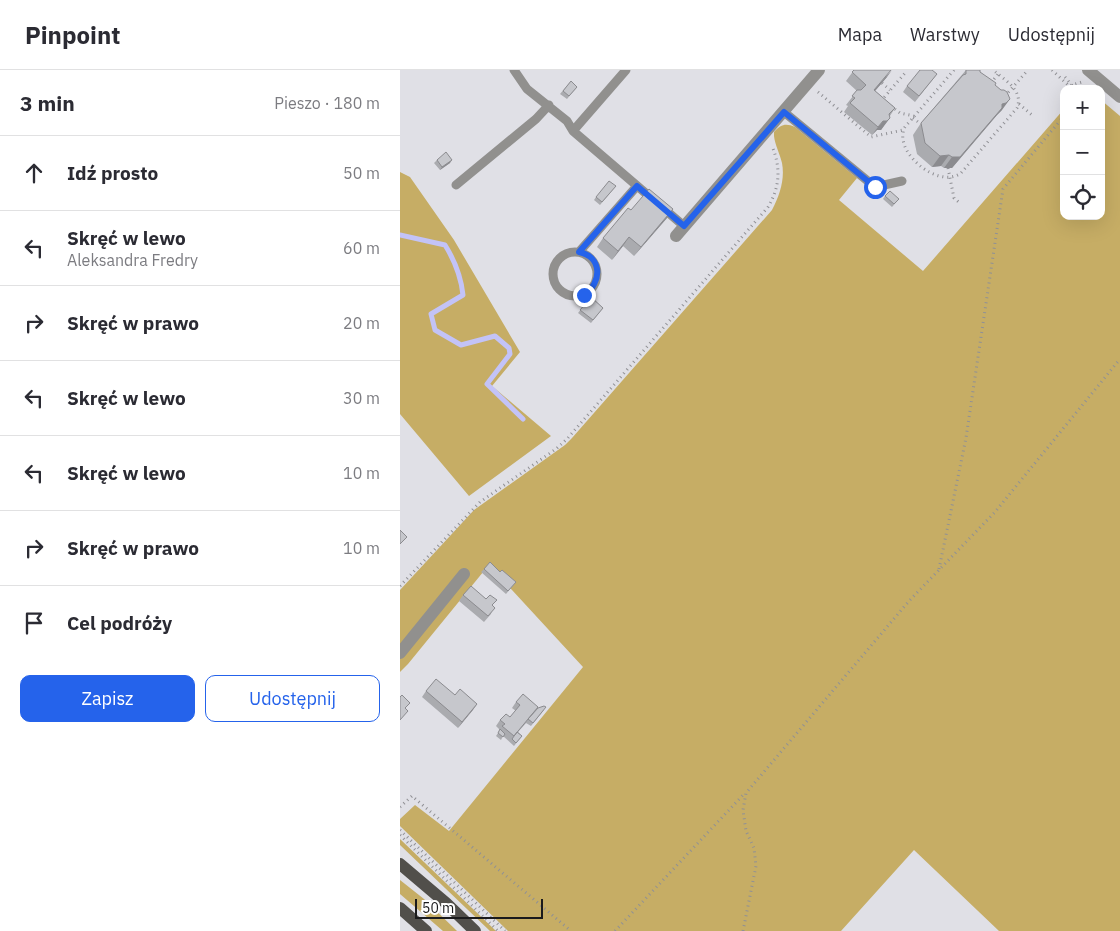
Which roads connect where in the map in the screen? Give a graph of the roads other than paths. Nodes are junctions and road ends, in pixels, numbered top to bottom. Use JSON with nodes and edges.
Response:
{"nodes":[{"id":1,"x":514,"y":70,"type":"edge"},
{"id":2,"x":626,"y":70,"type":"edge"},
{"id":3,"x":819,"y":70,"type":"edge"},
{"id":4,"x":1088,"y":70,"type":"edge"},
{"id":5,"x":1120,"y":97,"type":"edge"},
{"id":6,"x":548,"y":105,"type":"junction"},
{"id":7,"x":784,"y":112,"type":"junction"},
{"id":8,"x":573,"y":131,"type":"junction"},
{"id":9,"x":902,"y":181,"type":"dead end"},
{"id":10,"x":456,"y":186,"type":"dead end"},
{"id":11,"x":637,"y":186,"type":"junction"},
{"id":12,"x":680,"y":231,"type":"joint"},
{"id":13,"x":579,"y":252,"type":"junction"},
{"id":14,"x":464,"y":574,"type":"dead end"},
{"id":15,"x":400,"y":653,"type":"edge"},
{"id":16,"x":400,"y":864,"type":"edge"},
{"id":17,"x":400,"y":908,"type":"edge"},
{"id":18,"x":426,"y":931,"type":"edge"},
{"id":19,"x":475,"y":931,"type":"edge"}],
"edges":[{"from":1,"to":6,"type":"lane"},
{"from":2,"to":8,"type":"lane"},
{"from":3,"to":7,"type":"street"},
{"from":4,"to":5,"type":"street"},
{"from":6,"to":8,"type":"lane"},
{"from":6,"to":10,"type":"lane"},
{"from":7,"to":9,"type":"lane"},
{"from":7,"to":12,"type":"street"},
{"from":8,"to":11,"type":"lane"},
{"from":11,"to":12,"type":"lane"},
{"from":11,"to":13,"type":"lane"},
{"from":13,"to":13,"type":"lane"},
{"from":14,"to":15,"type":"street"},
{"from":16,"to":19,"type":"main road"},
{"from":17,"to":18,"type":"main road"}]}
